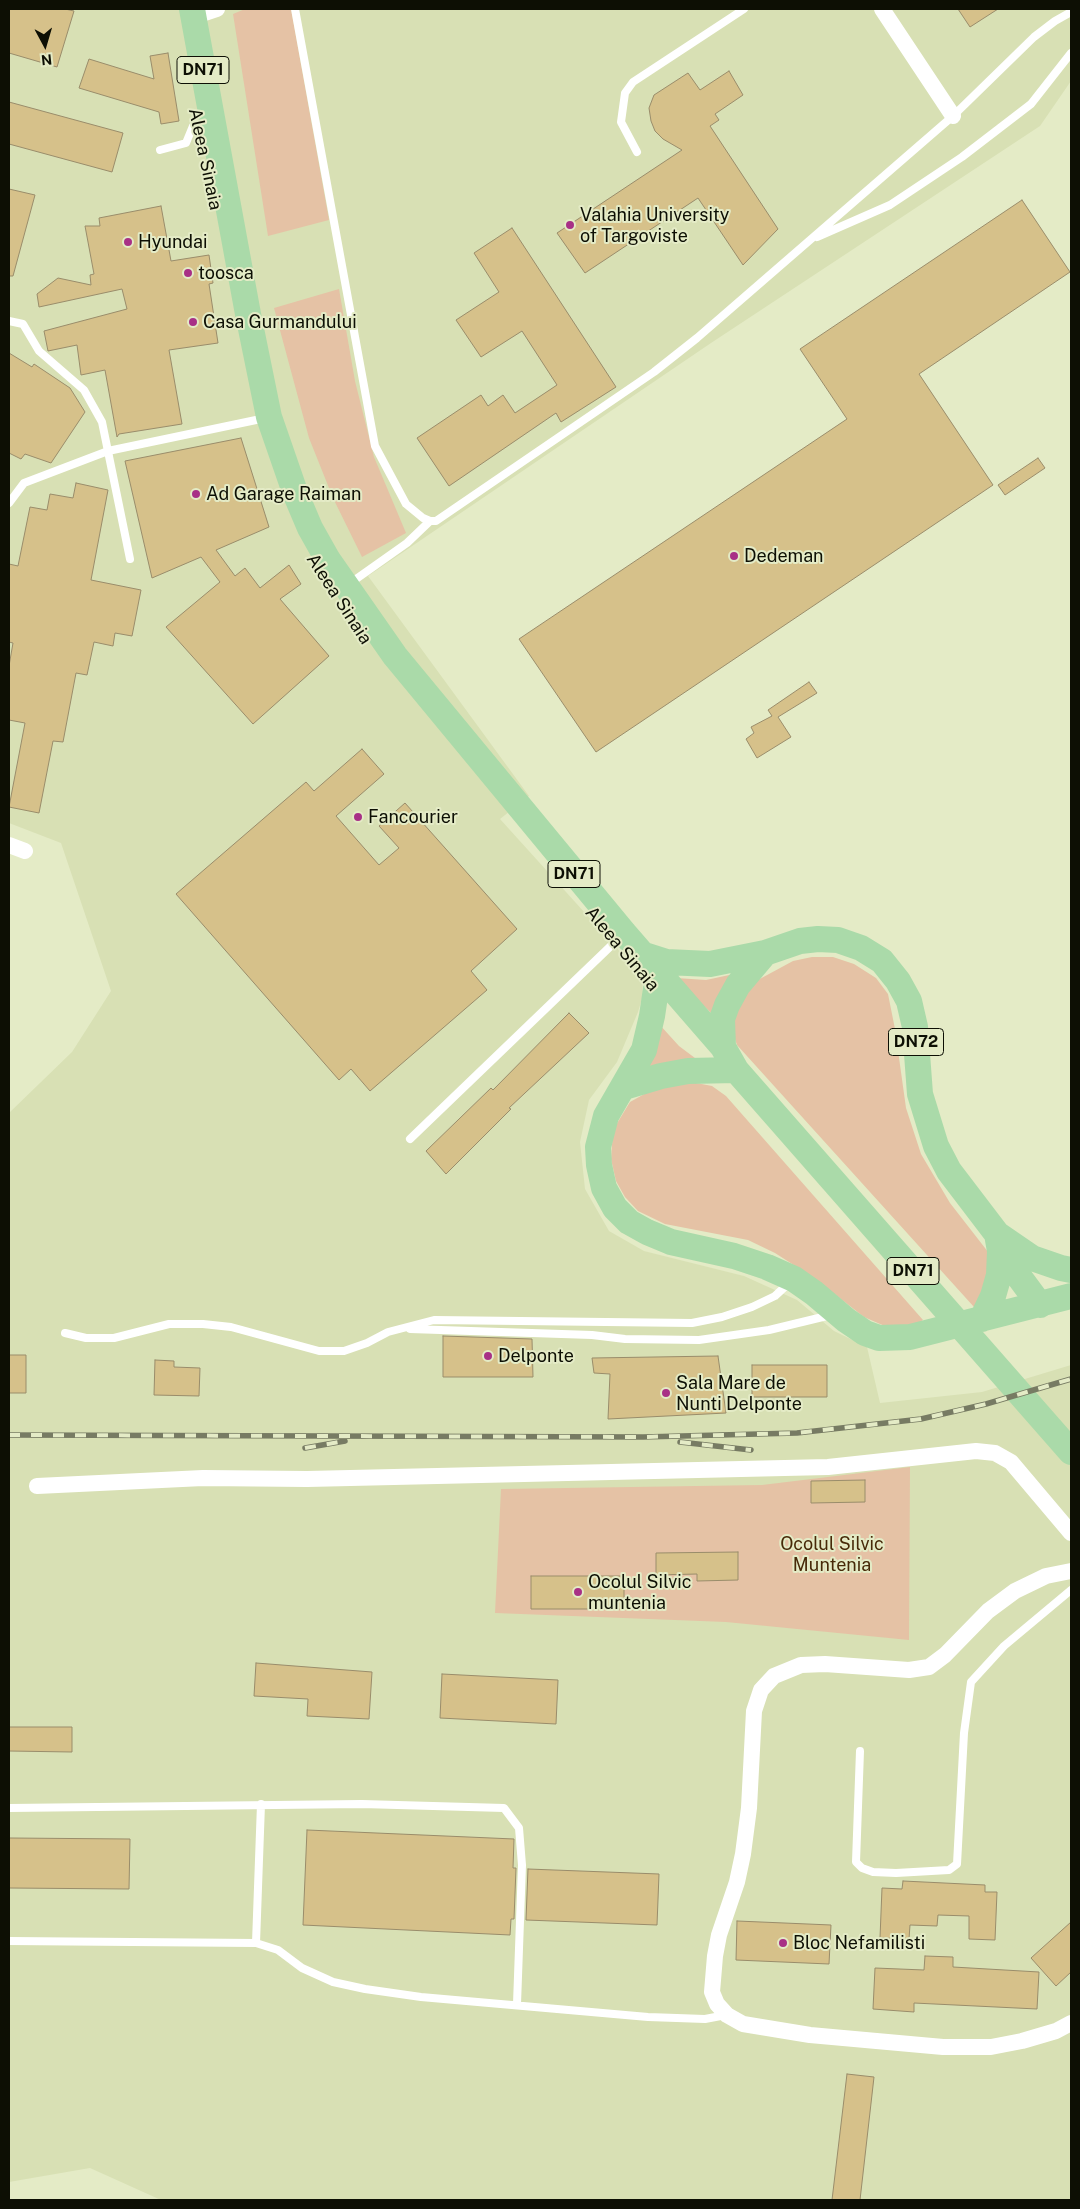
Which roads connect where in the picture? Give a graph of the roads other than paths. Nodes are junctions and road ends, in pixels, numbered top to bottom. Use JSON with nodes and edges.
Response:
{"nodes":[{"id":1,"x":217,"y":9,"type":"edge"},
{"id":2,"x":295,"y":9,"type":"edge"},
{"id":3,"x":744,"y":9,"type":"edge"},
{"id":4,"x":882,"y":9,"type":"edge"},
{"id":5,"x":187,"y":12,"type":"edge"},
{"id":6,"x":1071,"y":12,"type":"edge"},
{"id":7,"x":1071,"y":53,"type":"edge"},
{"id":8,"x":953,"y":116,"type":"junction"},
{"id":9,"x":193,"y":126,"type":"dead end"},
{"id":10,"x":160,"y":150,"type":"dead end"},
{"id":11,"x":637,"y":152,"type":"dead end"},
{"id":12,"x":809,"y":241,"type":"junction"},
{"id":13,"x":9,"y":321,"type":"edge"},
{"id":14,"x":256,"y":420,"type":"junction"},
{"id":15,"x":108,"y":450,"type":"junction"},
{"id":16,"x":9,"y":503,"type":"edge"},
{"id":17,"x":430,"y":521,"type":"junction"},
{"id":18,"x":130,"y":559,"type":"dead end"},
{"id":19,"x":345,"y":586,"type":"junction"},
{"id":20,"x":9,"y":845,"type":"edge"},
{"id":21,"x":25,"y":851,"type":"dead end"},
{"id":22,"x":616,"y":941,"type":"junction"},
{"id":23,"x":766,"y":953,"type":"junction"},
{"id":24,"x":644,"y":955,"type":"junction"},
{"id":25,"x":656,"y":989,"type":"junction"},
{"id":26,"x":723,"y":1047,"type":"junction"},
{"id":27,"x":736,"y":1070,"type":"junction"},
{"id":28,"x":624,"y":1087,"type":"junction"},
{"id":29,"x":410,"y":1139,"type":"dead end"},
{"id":30,"x":998,"y":1242,"type":"junction"},
{"id":31,"x":1032,"y":1258,"type":"junction"},
{"id":32,"x":1071,"y":1270,"type":"edge"},
{"id":33,"x":794,"y":1279,"type":"junction"},
{"id":34,"x":1060,"y":1298,"type":"edge"},
{"id":35,"x":838,"y":1314,"type":"junction"},
{"id":36,"x":982,"y":1319,"type":"junction"},
{"id":37,"x":403,"y":1328,"type":"junction"},
{"id":38,"x":65,"y":1333,"type":"dead end"},
{"id":39,"x":1071,"y":1452,"type":"edge"},
{"id":40,"x":38,"y":1486,"type":"dead end"},
{"id":41,"x":1071,"y":1533,"type":"edge"},
{"id":42,"x":1071,"y":1571,"type":"edge"},
{"id":43,"x":1071,"y":1590,"type":"edge"},
{"id":44,"x":860,"y":1751,"type":"dead end"},
{"id":45,"x":261,"y":1804,"type":"junction"},
{"id":46,"x":9,"y":1808,"type":"edge"},
{"id":47,"x":9,"y":1941,"type":"edge"},
{"id":48,"x":256,"y":1942,"type":"junction"},
{"id":49,"x":517,"y":2004,"type":"junction"},
{"id":50,"x":727,"y":2015,"type":"junction"},
{"id":51,"x":1071,"y":2023,"type":"edge"}],
"edges":[{"from":1,"to":5,"type":"street"},
{"from":2,"to":17,"type":"lane"},
{"from":3,"to":11,"type":"lane"},
{"from":4,"to":8,"type":"street"},
{"from":5,"to":14,"type":"main road","name":"Aleea Sinaia"},
{"from":5,"to":19,"type":"main road","name":"Aleea Sinaia","number":"DN71"},
{"from":6,"to":8,"type":"lane"},
{"from":7,"to":12,"type":"lane"},
{"from":8,"to":12,"type":"lane"},
{"from":9,"to":10,"type":"lane"},
{"from":12,"to":17,"type":"lane"},
{"from":13,"to":15,"type":"lane"},
{"from":14,"to":15,"type":"lane"},
{"from":14,"to":22,"type":"main road","name":"Aleea Sinaia"},
{"from":15,"to":16,"type":"lane"},
{"from":15,"to":18,"type":"lane"},
{"from":17,"to":19,"type":"lane"},
{"from":19,"to":24,"type":"main road","name":"Aleea Sinaia","number":"DN71"},
{"from":20,"to":21,"type":"street"},
{"from":22,"to":25,"type":"main road","name":"Aleea Sinaia"},
{"from":22,"to":29,"type":"lane"},
{"from":23,"to":24,"type":"main road","number":"DN72"},
{"from":23,"to":26,"type":"main road"},
{"from":23,"to":30,"type":"main road","number":"DN72"},
{"from":24,"to":26,"type":"main road","name":"Aleea Sinaia"},
{"from":25,"to":27,"type":"main road","name":"Aleea Sinaia"},
{"from":25,"to":28,"type":"main road"},
{"from":26,"to":27,"type":"main road","name":"Aleea Sinaia","number":"DN71"},
{"from":27,"to":28,"type":"main road"},
{"from":27,"to":39,"type":"main road","name":"Aleea Sinaia","number":"DN71"},
{"from":28,"to":33,"type":"main road"},
{"from":30,"to":31,"type":"main road","number":"DN72"},
{"from":30,"to":34,"type":"main road","number":"DN72"},
{"from":30,"to":36,"type":"main road"},
{"from":31,"to":32,"type":"main road","number":"DN72"},
{"from":31,"to":34,"type":"main road","number":"DN72"},
{"from":33,"to":35,"type":"main road"},
{"from":33,"to":37,"type":"lane"},
{"from":34,"to":36,"type":"main road"},
{"from":35,"to":36,"type":"main road"},
{"from":35,"to":37,"type":"lane"},
{"from":37,"to":38,"type":"lane"},
{"from":40,"to":41,"type":"street"},
{"from":42,"to":50,"type":"street"},
{"from":43,"to":44,"type":"lane"},
{"from":45,"to":46,"type":"lane"},
{"from":45,"to":48,"type":"lane"},
{"from":45,"to":49,"type":"lane"},
{"from":47,"to":48,"type":"lane"},
{"from":48,"to":49,"type":"lane"},
{"from":49,"to":50,"type":"lane"},
{"from":50,"to":51,"type":"street"}]}
